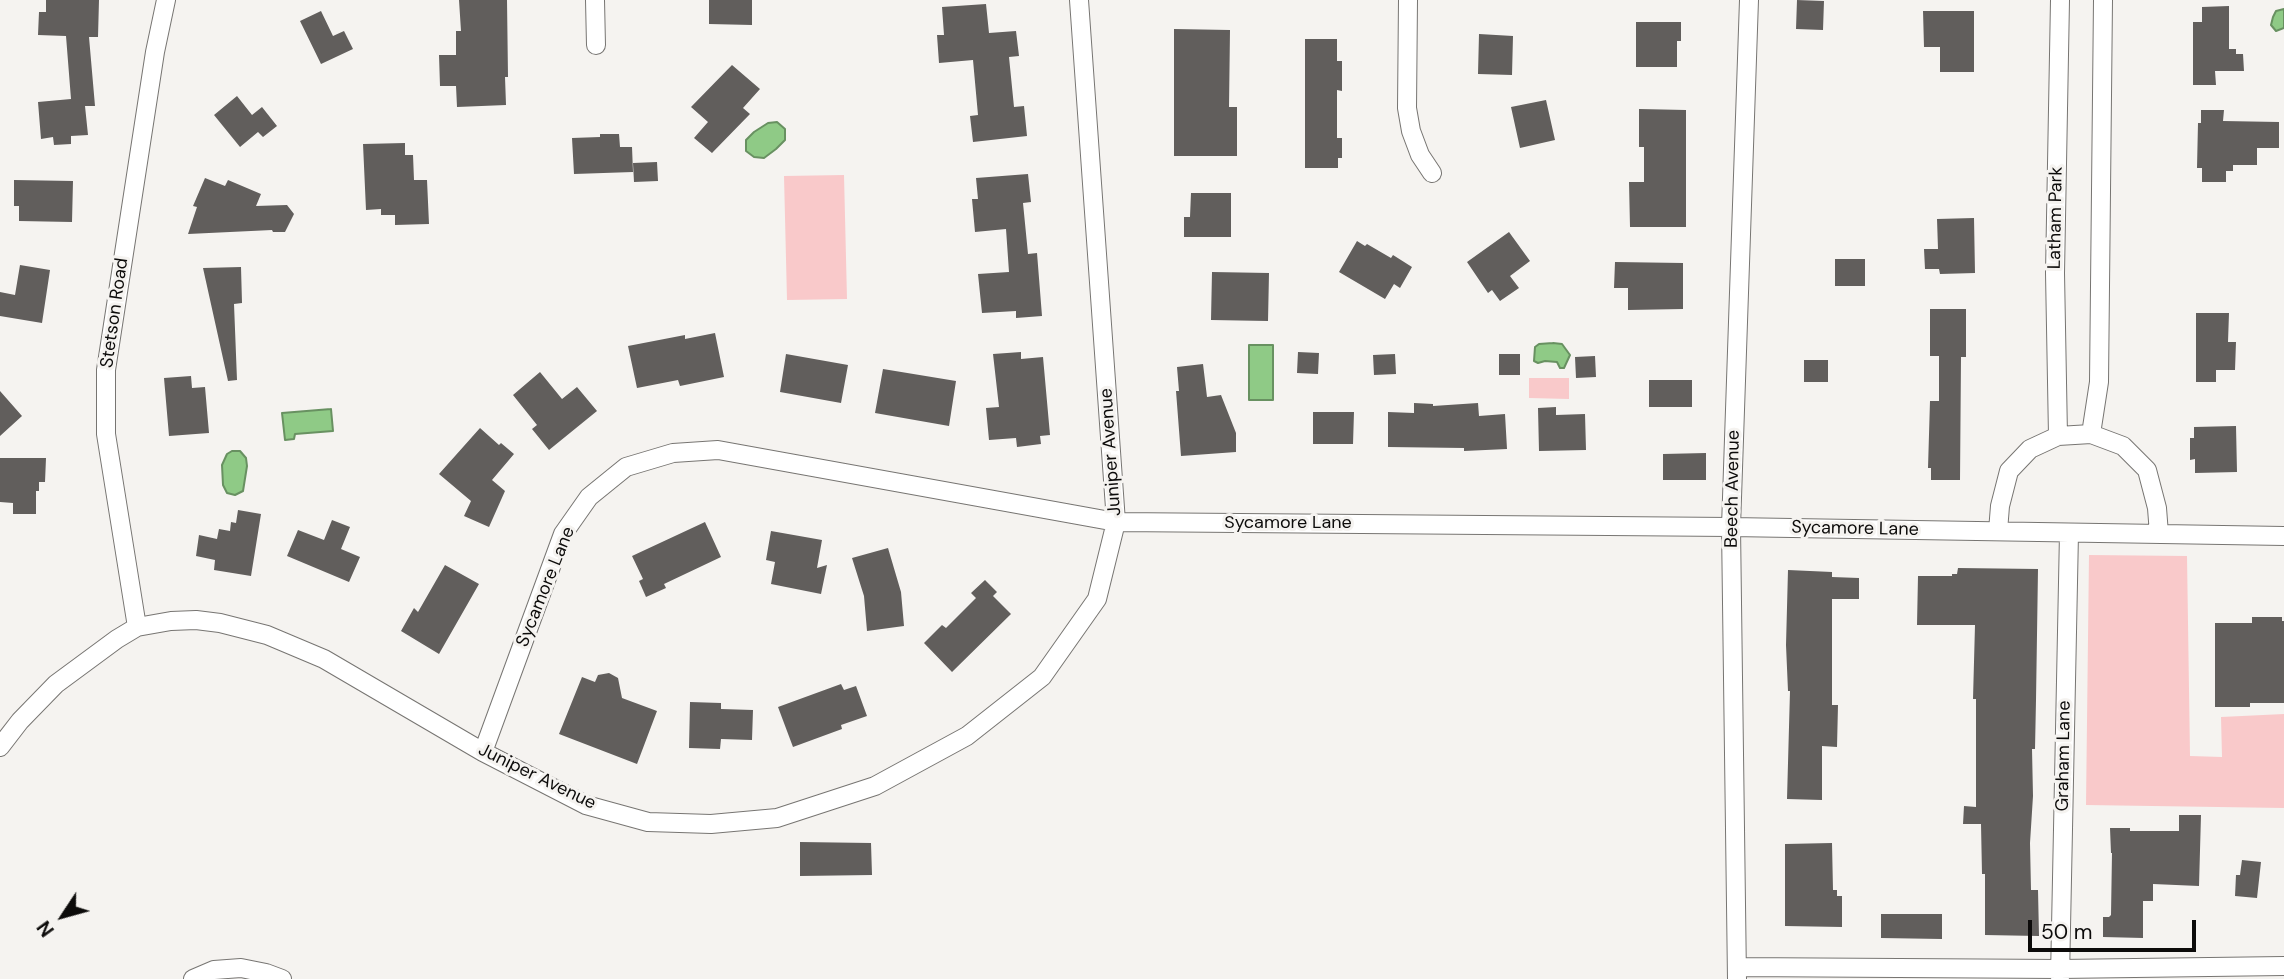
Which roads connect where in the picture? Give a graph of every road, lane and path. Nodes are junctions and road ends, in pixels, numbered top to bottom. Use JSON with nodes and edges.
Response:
{"nodes":[{"id":1,"x":166,"y":0,"type":"edge"},
{"id":2,"x":595,"y":0,"type":"edge"},
{"id":3,"x":1079,"y":0,"type":"edge"},
{"id":4,"x":1408,"y":0,"type":"edge"},
{"id":5,"x":1749,"y":0,"type":"edge"},
{"id":6,"x":2060,"y":0,"type":"edge"},
{"id":7,"x":2103,"y":0,"type":"edge"},
{"id":8,"x":596,"y":45,"type":"dead end"},
{"id":9,"x":1432,"y":173,"type":"dead end"},
{"id":10,"x":2091,"y":434,"type":"junction"},
{"id":11,"x":2058,"y":436,"type":"junction"},
{"id":12,"x":1116,"y":522,"type":"junction"},
{"id":13,"x":1731,"y":527,"type":"junction"},
{"id":14,"x":1997,"y":531,"type":"junction"},
{"id":15,"x":2069,"y":533,"type":"junction"},
{"id":16,"x":2159,"y":534,"type":"junction"},
{"id":17,"x":2284,"y":536,"type":"edge"},
{"id":18,"x":137,"y":627,"type":"junction"},
{"id":19,"x":0,"y":747,"type":"edge"},
{"id":20,"x":483,"y":752,"type":"junction"},
{"id":21,"x":2284,"y":966,"type":"edge"},
{"id":22,"x":1737,"y":973,"type":"edge"},
{"id":23,"x":2060,"y":974,"type":"edge"},
{"id":24,"x":194,"y":979,"type":"edge"},
{"id":25,"x":282,"y":979,"type":"edge"}],
"edges":[{"from":1,"to":18,"type":"street","name":"Stetson Road"},
{"from":2,"to":8,"type":"street"},
{"from":3,"to":12,"type":"street","name":"Juniper Avenue"},
{"from":4,"to":9,"type":"street"},
{"from":5,"to":13,"type":"street","name":"Beech Avenue"},
{"from":6,"to":11,"type":"street","name":"Latham Park"},
{"from":7,"to":10,"type":"street"},
{"from":10,"to":11,"type":"street"},
{"from":10,"to":16,"type":"street"},
{"from":11,"to":14,"type":"street"},
{"from":12,"to":13,"type":"street","name":"Sycamore Lane"},
{"from":12,"to":20,"type":"street","name":"Juniper Avenue"},
{"from":12,"to":20,"type":"street","name":"Sycamore Lane"},
{"from":13,"to":14,"type":"street","name":"Sycamore Lane"},
{"from":13,"to":22,"type":"street","name":"Beech Avenue"},
{"from":14,"to":15,"type":"street","name":"Sycamore Lane"},
{"from":15,"to":16,"type":"street","name":"Sycamore Lane"},
{"from":15,"to":23,"type":"street","name":"Graham Lane"},
{"from":16,"to":17,"type":"street","name":"Sycamore Lane"},
{"from":18,"to":19,"type":"street","name":"Juniper Avenue"},
{"from":18,"to":20,"type":"street","name":"Juniper Avenue"},
{"from":21,"to":23,"type":"street"},
{"from":22,"to":23,"type":"street"},
{"from":24,"to":25,"type":"street"}]}
